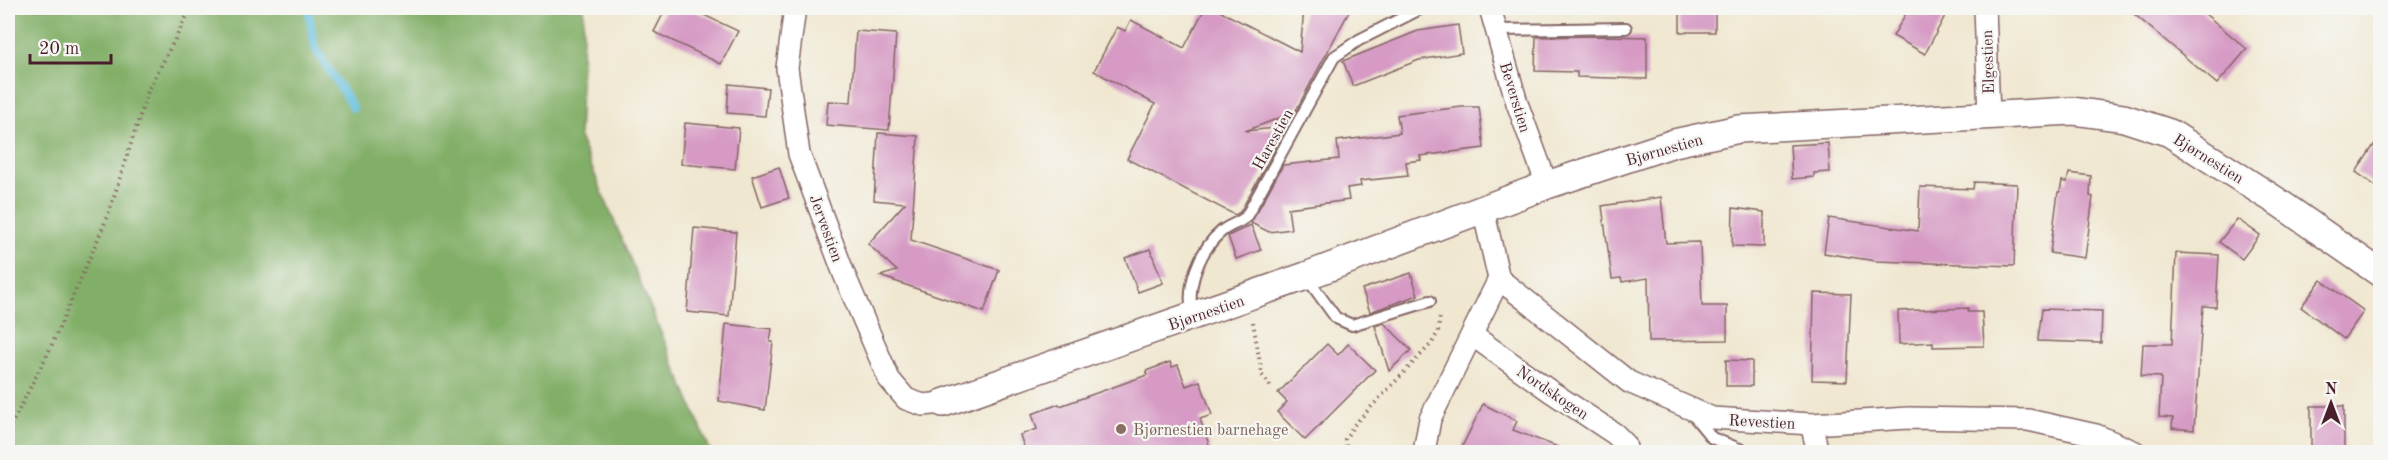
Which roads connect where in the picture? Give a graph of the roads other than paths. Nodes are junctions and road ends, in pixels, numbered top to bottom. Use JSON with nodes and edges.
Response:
{"nodes":[{"id":1,"x":795,"y":8,"type":"edge"},
{"id":2,"x":1422,"y":8,"type":"edge"},
{"id":3,"x":1490,"y":8,"type":"edge"},
{"id":4,"x":1985,"y":8,"type":"edge"},
{"id":5,"x":1626,"y":28,"type":"dead end"},
{"id":6,"x":1496,"y":30,"type":"junction"},
{"id":7,"x":1989,"y":116,"type":"junction"},
{"id":8,"x":1547,"y":185,"type":"junction"},
{"id":9,"x":1482,"y":209,"type":"junction"},
{"id":10,"x":2380,"y":273,"type":"edge"},
{"id":11,"x":1306,"y":276,"type":"junction"},
{"id":12,"x":1499,"y":279,"type":"junction"},
{"id":13,"x":1431,"y":301,"type":"road end"},
{"id":14,"x":1193,"y":316,"type":"junction"},
{"id":15,"x":1472,"y":335,"type":"junction"},
{"id":16,"x":943,"y":403,"type":"joint"},
{"id":17,"x":1687,"y":407,"type":"junction"},
{"id":18,"x":1811,"y":424,"type":"junction"},
{"id":19,"x":1424,"y":453,"type":"edge"},
{"id":20,"x":1627,"y":453,"type":"edge"},
{"id":21,"x":1747,"y":453,"type":"edge"},
{"id":22,"x":1818,"y":453,"type":"edge"},
{"id":23,"x":2135,"y":453,"type":"edge"}],
"edges":[{"from":1,"to":16,"type":"street","name":"Jervestien"},
{"from":2,"to":14,"type":"lane","name":"Harestien"},
{"from":3,"to":6,"type":"street","name":"Beverstien"},
{"from":4,"to":7,"type":"street","name":"Elgestien"},
{"from":5,"to":6,"type":"lane"},
{"from":6,"to":8,"type":"street","name":"Beverstien"},
{"from":7,"to":8,"type":"street","name":"Bjørnestien"},
{"from":7,"to":10,"type":"street","name":"Bjørnestien"},
{"from":8,"to":9,"type":"street","name":"Bjørnestien"},
{"from":9,"to":11,"type":"street","name":"Bjørnestien"},
{"from":9,"to":12,"type":"street"},
{"from":11,"to":13,"type":"lane"},
{"from":11,"to":14,"type":"street","name":"Bjørnestien"},
{"from":12,"to":15,"type":"street"},
{"from":12,"to":17,"type":"street","name":"Revestien"},
{"from":14,"to":16,"type":"street","name":"Bjørnestien"},
{"from":15,"to":19,"type":"street"},
{"from":15,"to":20,"type":"street","name":"Nordskogen"},
{"from":17,"to":18,"type":"street","name":"Revestien"},
{"from":17,"to":21,"type":"lane"},
{"from":18,"to":22,"type":"street"},
{"from":18,"to":23,"type":"street","name":"Revestien"}]}
